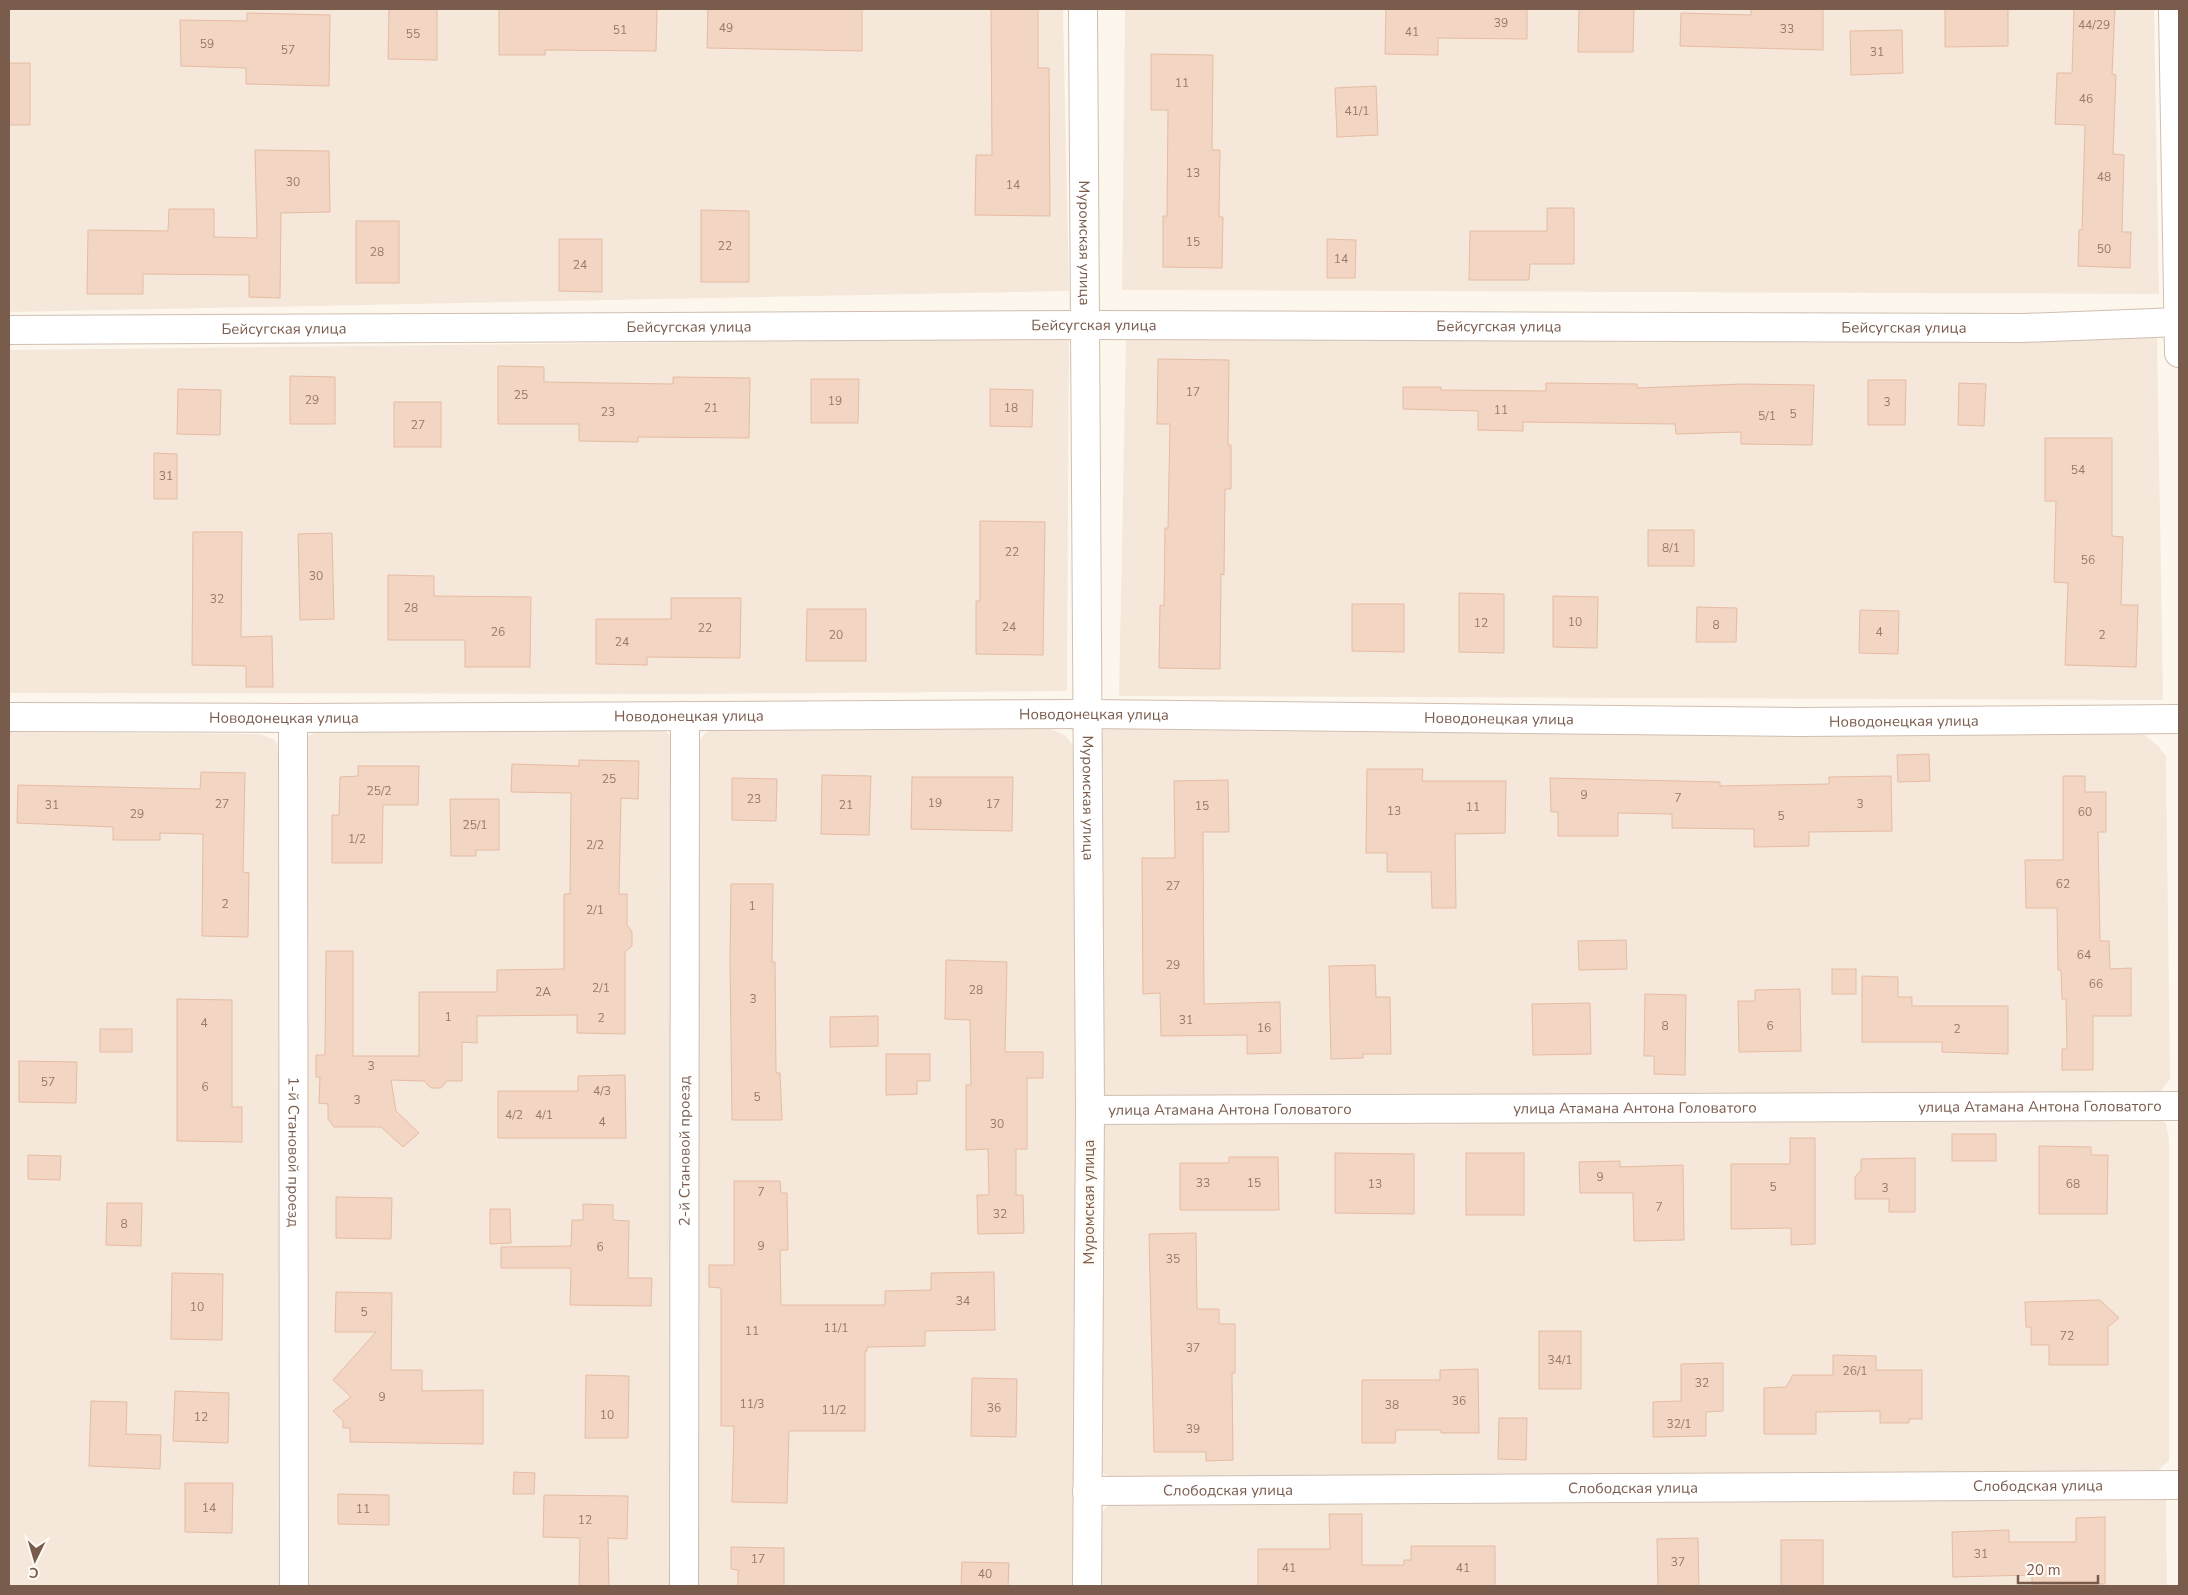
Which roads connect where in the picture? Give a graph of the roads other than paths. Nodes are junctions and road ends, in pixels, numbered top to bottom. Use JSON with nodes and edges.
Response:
{"nodes":[{"id":1,"x":1083,"y":9,"type":"edge"},
{"id":2,"x":2173,"y":9,"type":"edge"},
{"id":3,"x":2179,"y":322,"type":"edge"},
{"id":4,"x":1085,"y":325,"type":"junction"},
{"id":5,"x":9,"y":330,"type":"edge"},
{"id":6,"x":2179,"y":353,"type":"edge"},
{"id":7,"x":1088,"y":714,"type":"junction"},
{"id":8,"x":685,"y":716,"type":"junction"},
{"id":9,"x":9,"y":717,"type":"edge"},
{"id":10,"x":294,"y":718,"type":"junction"},
{"id":11,"x":2179,"y":719,"type":"edge"},
{"id":12,"x":2179,"y":1106,"type":"edge"},
{"id":13,"x":1090,"y":1110,"type":"junction"},
{"id":14,"x":2179,"y":1485,"type":"edge"},
{"id":15,"x":1087,"y":1491,"type":"junction"},
{"id":16,"x":294,"y":1586,"type":"edge"},
{"id":17,"x":684,"y":1586,"type":"edge"},
{"id":18,"x":1087,"y":1586,"type":"edge"}],
"edges":[{"from":1,"to":4,"type":"street","name":"Муромская улица"},
{"from":2,"to":3,"type":"street"},
{"from":3,"to":4,"type":"street","name":"Бейсугская улица"},
{"from":3,"to":6,"type":"street"},
{"from":4,"to":5,"type":"street","name":"Бейсугская улица"},
{"from":4,"to":7,"type":"street","name":"Муромская улица"},
{"from":7,"to":8,"type":"street","name":"Новодонецкая улица"},
{"from":7,"to":11,"type":"street","name":"Новодонецкая улица"},
{"from":7,"to":13,"type":"street","name":"Муромская улица"},
{"from":8,"to":10,"type":"street","name":"Новодонецкая улица"},
{"from":8,"to":17,"type":"street","name":"2-й Становой проезд"},
{"from":9,"to":10,"type":"street","name":"Новодонецкая улица"},
{"from":10,"to":16,"type":"street","name":"1-й Становой проезд"},
{"from":12,"to":13,"type":"street","name":"улица Атамана Антона Головатого"},
{"from":13,"to":15,"type":"street","name":"Муромская улица"},
{"from":14,"to":15,"type":"street","name":"Слободская улица"},
{"from":15,"to":18,"type":"street","name":"Муромская улица"}]}
